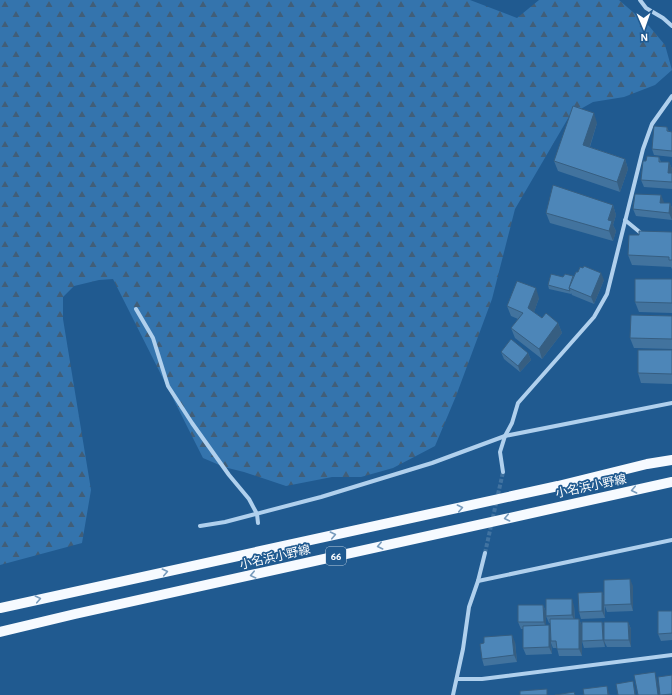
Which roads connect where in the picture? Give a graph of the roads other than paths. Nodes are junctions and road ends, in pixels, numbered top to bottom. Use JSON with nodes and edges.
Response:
{"nodes":[{"id":1,"x":640,"y":0,"type":"edge"},
{"id":2,"x":672,"y":26,"type":"edge"},
{"id":3,"x":672,"y":96,"type":"edge"},
{"id":4,"x":670,"y":102,"type":"edge"},
{"id":5,"x":625,"y":220,"type":"junction"},
{"id":6,"x":649,"y":234,"type":"edge"},
{"id":7,"x":136,"y":309,"type":"dead end"},
{"id":8,"x":672,"y":403,"type":"edge"},
{"id":9,"x":505,"y":436,"type":"junction"},
{"id":10,"x":672,"y":460,"type":"edge"},
{"id":11,"x":503,"y":472,"type":"tunnel mouth"},
{"id":12,"x":672,"y":482,"type":"edge"},
{"id":13,"x":257,"y":514,"type":"junction"},
{"id":14,"x":258,"y":523,"type":"dead end"},
{"id":15,"x":200,"y":526,"type":"dead end"},
{"id":16,"x":672,"y":540,"type":"edge"},
{"id":17,"x":485,"y":553,"type":"tunnel mouth"},
{"id":18,"x":478,"y":581,"type":"junction"},
{"id":19,"x":0,"y":608,"type":"edge"},
{"id":20,"x":0,"y":632,"type":"edge"},
{"id":21,"x":672,"y":655,"type":"edge"},
{"id":22,"x":457,"y":679,"type":"junction"},
{"id":23,"x":453,"y":695,"type":"edge"}],
"edges":[{"from":1,"to":2,"type":"street"},
{"from":3,"to":4,"type":"street"},
{"from":4,"to":5,"type":"street"},
{"from":5,"to":6,"type":"street"},
{"from":5,"to":9,"type":"street"},
{"from":7,"to":13,"type":"street"},
{"from":8,"to":9,"type":"street"},
{"from":9,"to":11,"type":"street"},
{"from":9,"to":13,"type":"street"},
{"from":19,"to":10,"type":"main road","name":"小名浜小野線","number":"66","one_way":true},
{"from":12,"to":20,"type":"main road","name":"小名浜小野線","number":"66","one_way":true},
{"from":13,"to":14,"type":"street"},
{"from":13,"to":15,"type":"street"},
{"from":16,"to":18,"type":"street"},
{"from":17,"to":18,"type":"street"},
{"from":18,"to":22,"type":"street"},
{"from":21,"to":22,"type":"street"},
{"from":22,"to":23,"type":"street"}]}
